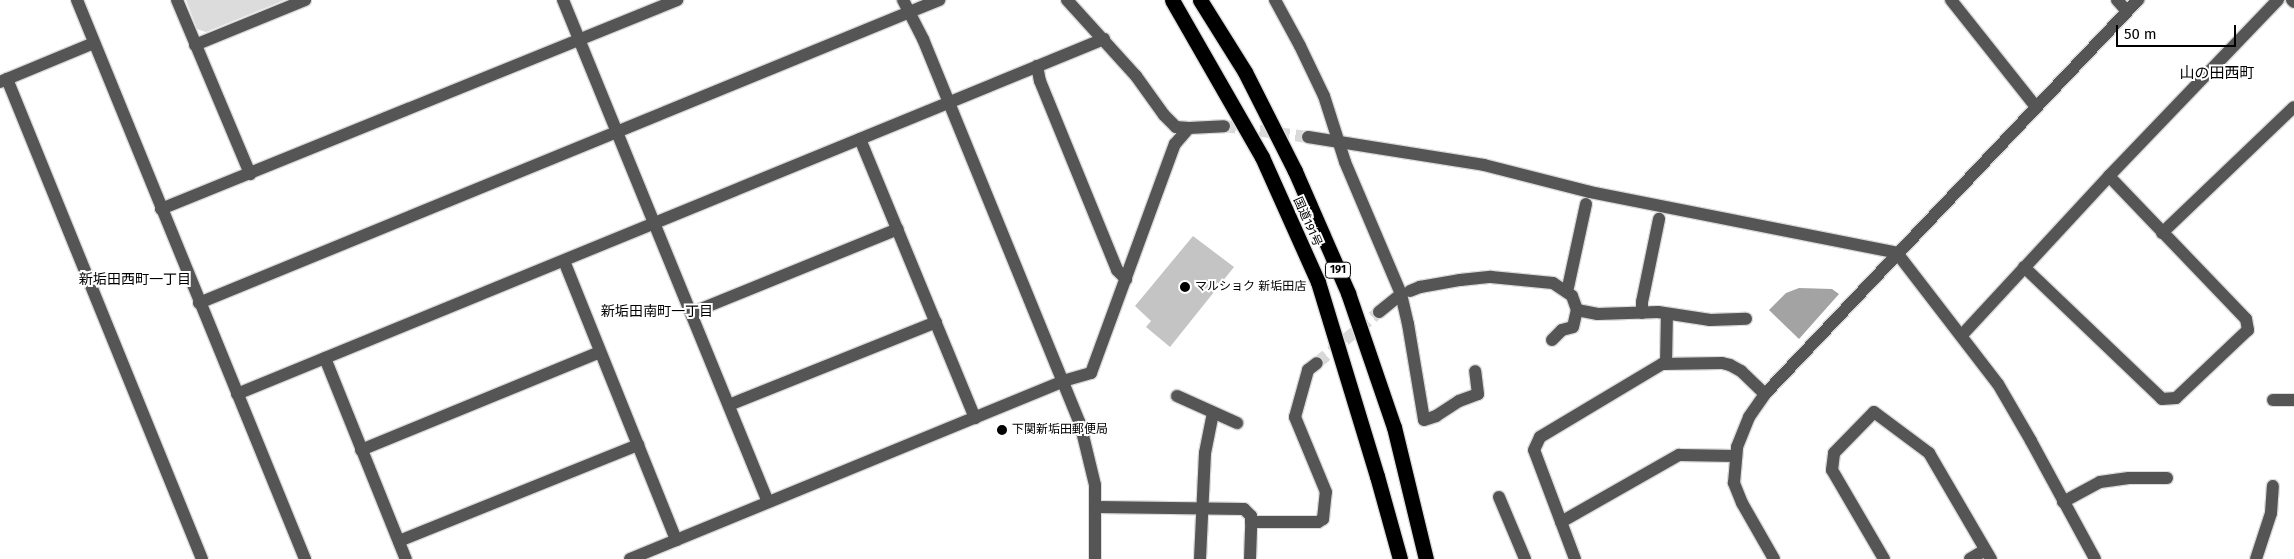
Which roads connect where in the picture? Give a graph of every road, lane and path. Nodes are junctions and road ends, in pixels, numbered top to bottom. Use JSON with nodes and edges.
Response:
{"nodes":[{"id":1,"x":77,"y":0,"type":"edge"},
{"id":2,"x":177,"y":0,"type":"edge"},
{"id":3,"x":305,"y":0,"type":"edge"},
{"id":4,"x":563,"y":0,"type":"edge"},
{"id":5,"x":677,"y":0,"type":"edge"},
{"id":6,"x":903,"y":0,"type":"edge"},
{"id":7,"x":939,"y":0,"type":"edge"},
{"id":8,"x":1067,"y":0,"type":"edge"},
{"id":9,"x":1172,"y":0,"type":"edge"},
{"id":10,"x":1200,"y":0,"type":"edge"},
{"id":11,"x":1275,"y":0,"type":"edge"},
{"id":12,"x":1951,"y":0,"type":"edge"},
{"id":13,"x":2117,"y":0,"type":"edge"},
{"id":14,"x":2138,"y":0,"type":"edge"},
{"id":15,"x":2278,"y":0,"type":"edge"},
{"id":16,"x":2128,"y":11,"type":"junction"},
{"id":17,"x":908,"y":14,"type":"junction"},
{"id":18,"x":1104,"y":39,"type":"junction"},
{"id":19,"x":579,"y":40,"type":"junction"},
{"id":20,"x":94,"y":43,"type":"junction"},
{"id":21,"x":195,"y":45,"type":"junction"},
{"id":22,"x":1037,"y":66,"type":"junction"},
{"id":23,"x":3,"y":81,"type":"edge"},
{"id":24,"x":949,"y":103,"type":"junction"},
{"id":25,"x":2036,"y":106,"type":"junction"},
{"id":26,"x":2294,"y":107,"type":"edge"},
{"id":27,"x":1224,"y":126,"type":"tunnel mouth"},
{"id":28,"x":1189,"y":128,"type":"junction"},
{"id":29,"x":617,"y":133,"type":"junction"},
{"id":30,"x":1308,"y":136,"type":"tunnel mouth"},
{"id":31,"x":860,"y":139,"type":"junction"},
{"id":32,"x":1337,"y":140,"type":"junction"},
{"id":33,"x":250,"y":174,"type":"junction"},
{"id":34,"x":2109,"y":176,"type":"junction"},
{"id":35,"x":1586,"y":204,"type":"dead end"},
{"id":36,"x":161,"y":209,"type":"junction"},
{"id":37,"x":1659,"y":218,"type":"dead end"},
{"id":38,"x":654,"y":223,"type":"junction"},
{"id":39,"x":898,"y":229,"type":"junction"},
{"id":40,"x":2162,"y":233,"type":"junction"},
{"id":41,"x":1897,"y":253,"type":"junction"},
{"id":42,"x":564,"y":261,"type":"junction"},
{"id":43,"x":2024,"y":267,"type":"junction"},
{"id":44,"x":1126,"y":279,"type":"junction"},
{"id":45,"x":1568,"y":292,"type":"junction"},
{"id":46,"x":1405,"y":293,"type":"junction"},
{"id":47,"x":199,"y":303,"type":"junction"},
{"id":48,"x":1642,"y":307,"type":"junction"},
{"id":49,"x":1577,"y":310,"type":"junction"},
{"id":50,"x":1379,"y":312,"type":"tunnel mouth"},
{"id":51,"x":691,"y":313,"type":"junction"},
{"id":52,"x":1667,"y":314,"type":"junction"},
{"id":53,"x":1746,"y":319,"type":"dead end"},
{"id":54,"x":936,"y":322,"type":"junction"},
{"id":55,"x":1962,"y":335,"type":"junction"},
{"id":56,"x":1552,"y":340,"type":"dead end"},
{"id":57,"x":600,"y":352,"type":"junction"},
{"id":58,"x":324,"y":358,"type":"junction"},
{"id":59,"x":1317,"y":363,"type":"tunnel mouth"},
{"id":60,"x":1666,"y":364,"type":"junction"},
{"id":61,"x":1475,"y":371,"type":"dead end"},
{"id":62,"x":1063,"y":381,"type":"junction"},
{"id":63,"x":237,"y":394,"type":"junction"},
{"id":64,"x":1765,"y":394,"type":"junction"},
{"id":65,"x":1177,"y":396,"type":"dead end"},
{"id":66,"x":2273,"y":400,"type":"dead end"},
{"id":67,"x":2294,"y":400,"type":"edge"},
{"id":68,"x":729,"y":405,"type":"junction"},
{"id":69,"x":1213,"y":413,"type":"junction"},
{"id":70,"x":975,"y":418,"type":"junction"},
{"id":71,"x":1237,"y":423,"type":"dead end"},
{"id":72,"x":638,"y":445,"type":"junction"},
{"id":73,"x":361,"y":450,"type":"junction"},
{"id":74,"x":1735,"y":456,"type":"junction"},
{"id":75,"x":2167,"y":478,"type":"dead end"},
{"id":76,"x":2272,"y":486,"type":"dead end"},
{"id":77,"x":1411,"y":490,"type":"junction"},
{"id":78,"x":1499,"y":498,"type":"dead end"},
{"id":79,"x":768,"y":502,"type":"junction"},
{"id":80,"x":2064,"y":502,"type":"junction"},
{"id":81,"x":1096,"y":507,"type":"junction"},
{"id":82,"x":1202,"y":508,"type":"junction"},
{"id":83,"x":1251,"y":522,"type":"junction"},
{"id":84,"x":1561,"y":522,"type":"junction"},
{"id":85,"x":676,"y":540,"type":"junction"},
{"id":86,"x":399,"y":541,"type":"junction"},
{"id":87,"x":1988,"y":554,"type":"edge"},
{"id":88,"x":202,"y":559,"type":"edge"},
{"id":89,"x":305,"y":559,"type":"edge"},
{"id":90,"x":406,"y":559,"type":"edge"},
{"id":91,"x":630,"y":559,"type":"edge"},
{"id":92,"x":1095,"y":559,"type":"edge"},
{"id":93,"x":1200,"y":559,"type":"edge"},
{"id":94,"x":1250,"y":559,"type":"edge"},
{"id":95,"x":1400,"y":559,"type":"edge"},
{"id":96,"x":1426,"y":559,"type":"edge"},
{"id":97,"x":1433,"y":559,"type":"edge"},
{"id":98,"x":1525,"y":559,"type":"edge"},
{"id":99,"x":1575,"y":559,"type":"edge"},
{"id":100,"x":1774,"y":559,"type":"edge"},
{"id":101,"x":1884,"y":559,"type":"edge"},
{"id":102,"x":1970,"y":559,"type":"edge"},
{"id":103,"x":2095,"y":559,"type":"edge"},
{"id":104,"x":2256,"y":559,"type":"edge"}],
"edges":[{"from":1,"to":20,"type":"street"},
{"from":2,"to":21,"type":"street"},
{"from":3,"to":21,"type":"street"},
{"from":4,"to":19,"type":"street"},
{"from":5,"to":19,"type":"street"},
{"from":6,"to":17,"type":"street"},
{"from":7,"to":17,"type":"street"},
{"from":8,"to":18,"type":"street"},
{"from":9,"to":95,"type":"highway","name":"国道191号","number":"191"},
{"from":10,"to":77,"type":"highway","name":"国道191号","number":"191"},
{"from":11,"to":32,"type":"street"},
{"from":12,"to":25,"type":"street"},
{"from":13,"to":16,"type":"street"},
{"from":14,"to":16,"type":"street"},
{"from":15,"to":34,"type":"street"},
{"from":16,"to":25,"type":"street"},
{"from":17,"to":24,"type":"street"},
{"from":17,"to":29,"type":"street"},
{"from":18,"to":22,"type":"street"},
{"from":18,"to":28,"type":"street"},
{"from":19,"to":29,"type":"street"},
{"from":19,"to":33,"type":"street"},
{"from":20,"to":23,"type":"street"},
{"from":20,"to":36,"type":"street"},
{"from":21,"to":33,"type":"street"},
{"from":22,"to":24,"type":"street"},
{"from":22,"to":44,"type":"street"},
{"from":23,"to":88,"type":"street"},
{"from":24,"to":31,"type":"street"},
{"from":24,"to":62,"type":"street"},
{"from":25,"to":41,"type":"street"},
{"from":26,"to":40,"type":"street"},
{"from":27,"to":28,"type":"street"},
{"from":28,"to":44,"type":"street"},
{"from":29,"to":38,"type":"street"},
{"from":29,"to":47,"type":"street"},
{"from":30,"to":32,"type":"street"},
{"from":31,"to":38,"type":"street"},
{"from":31,"to":39,"type":"street"},
{"from":32,"to":41,"type":"street"},
{"from":32,"to":46,"type":"street"},
{"from":33,"to":36,"type":"street"},
{"from":34,"to":40,"type":"street"},
{"from":34,"to":43,"type":"street"},
{"from":35,"to":45,"type":"street"},
{"from":36,"to":47,"type":"street"},
{"from":37,"to":48,"type":"street"},
{"from":38,"to":42,"type":"street"},
{"from":38,"to":51,"type":"street"},
{"from":39,"to":51,"type":"street"},
{"from":39,"to":54,"type":"street"},
{"from":40,"to":43,"type":"street"},
{"from":41,"to":55,"type":"street"},
{"from":41,"to":64,"type":"street"},
{"from":42,"to":57,"type":"street"},
{"from":42,"to":58,"type":"street"},
{"from":43,"to":55,"type":"street"},
{"from":44,"to":62,"type":"street"},
{"from":45,"to":46,"type":"street"},
{"from":45,"to":49,"type":"street"},
{"from":46,"to":50,"type":"street"},
{"from":46,"to":61,"type":"street"},
{"from":47,"to":63,"type":"street"},
{"from":48,"to":49,"type":"street"},
{"from":48,"to":52,"type":"street"},
{"from":49,"to":56,"type":"street"},
{"from":51,"to":68,"type":"street"},
{"from":52,"to":53,"type":"street"},
{"from":52,"to":60,"type":"street"},
{"from":54,"to":68,"type":"street"},
{"from":54,"to":70,"type":"street"},
{"from":55,"to":80,"type":"street"},
{"from":57,"to":72,"type":"street"},
{"from":57,"to":73,"type":"street"},
{"from":58,"to":63,"type":"street"},
{"from":58,"to":73,"type":"street"},
{"from":59,"to":83,"type":"street"},
{"from":60,"to":64,"type":"street"},
{"from":60,"to":84,"type":"street"},
{"from":62,"to":70,"type":"street"},
{"from":62,"to":81,"type":"street"},
{"from":63,"to":89,"type":"street"},
{"from":64,"to":74,"type":"street"},
{"from":65,"to":69,"type":"street"},
{"from":66,"to":67,"type":"street"},
{"from":68,"to":79,"type":"street"},
{"from":69,"to":71,"type":"street"},
{"from":69,"to":82,"type":"street"},
{"from":70,"to":79,"type":"street"},
{"from":72,"to":85,"type":"street"},
{"from":72,"to":86,"type":"street"},
{"from":73,"to":86,"type":"street"},
{"from":74,"to":84,"type":"street"},
{"from":74,"to":100,"type":"street"},
{"from":75,"to":80,"type":"street"},
{"from":76,"to":104,"type":"street"},
{"from":77,"to":96,"type":"highway","name":"国道191号","number":"191"},
{"from":77,"to":97,"type":"highway"},
{"from":78,"to":98,"type":"street"},
{"from":79,"to":85,"type":"street"},
{"from":80,"to":103,"type":"street"},
{"from":81,"to":82,"type":"street"},
{"from":81,"to":92,"type":"street"},
{"from":82,"to":83,"type":"street"},
{"from":82,"to":93,"type":"street"},
{"from":83,"to":94,"type":"street"},
{"from":84,"to":99,"type":"street"},
{"from":85,"to":91,"type":"street"},
{"from":86,"to":90,"type":"street"},
{"from":87,"to":101,"type":"street"},
{"from":87,"to":102,"type":"street"}]}
